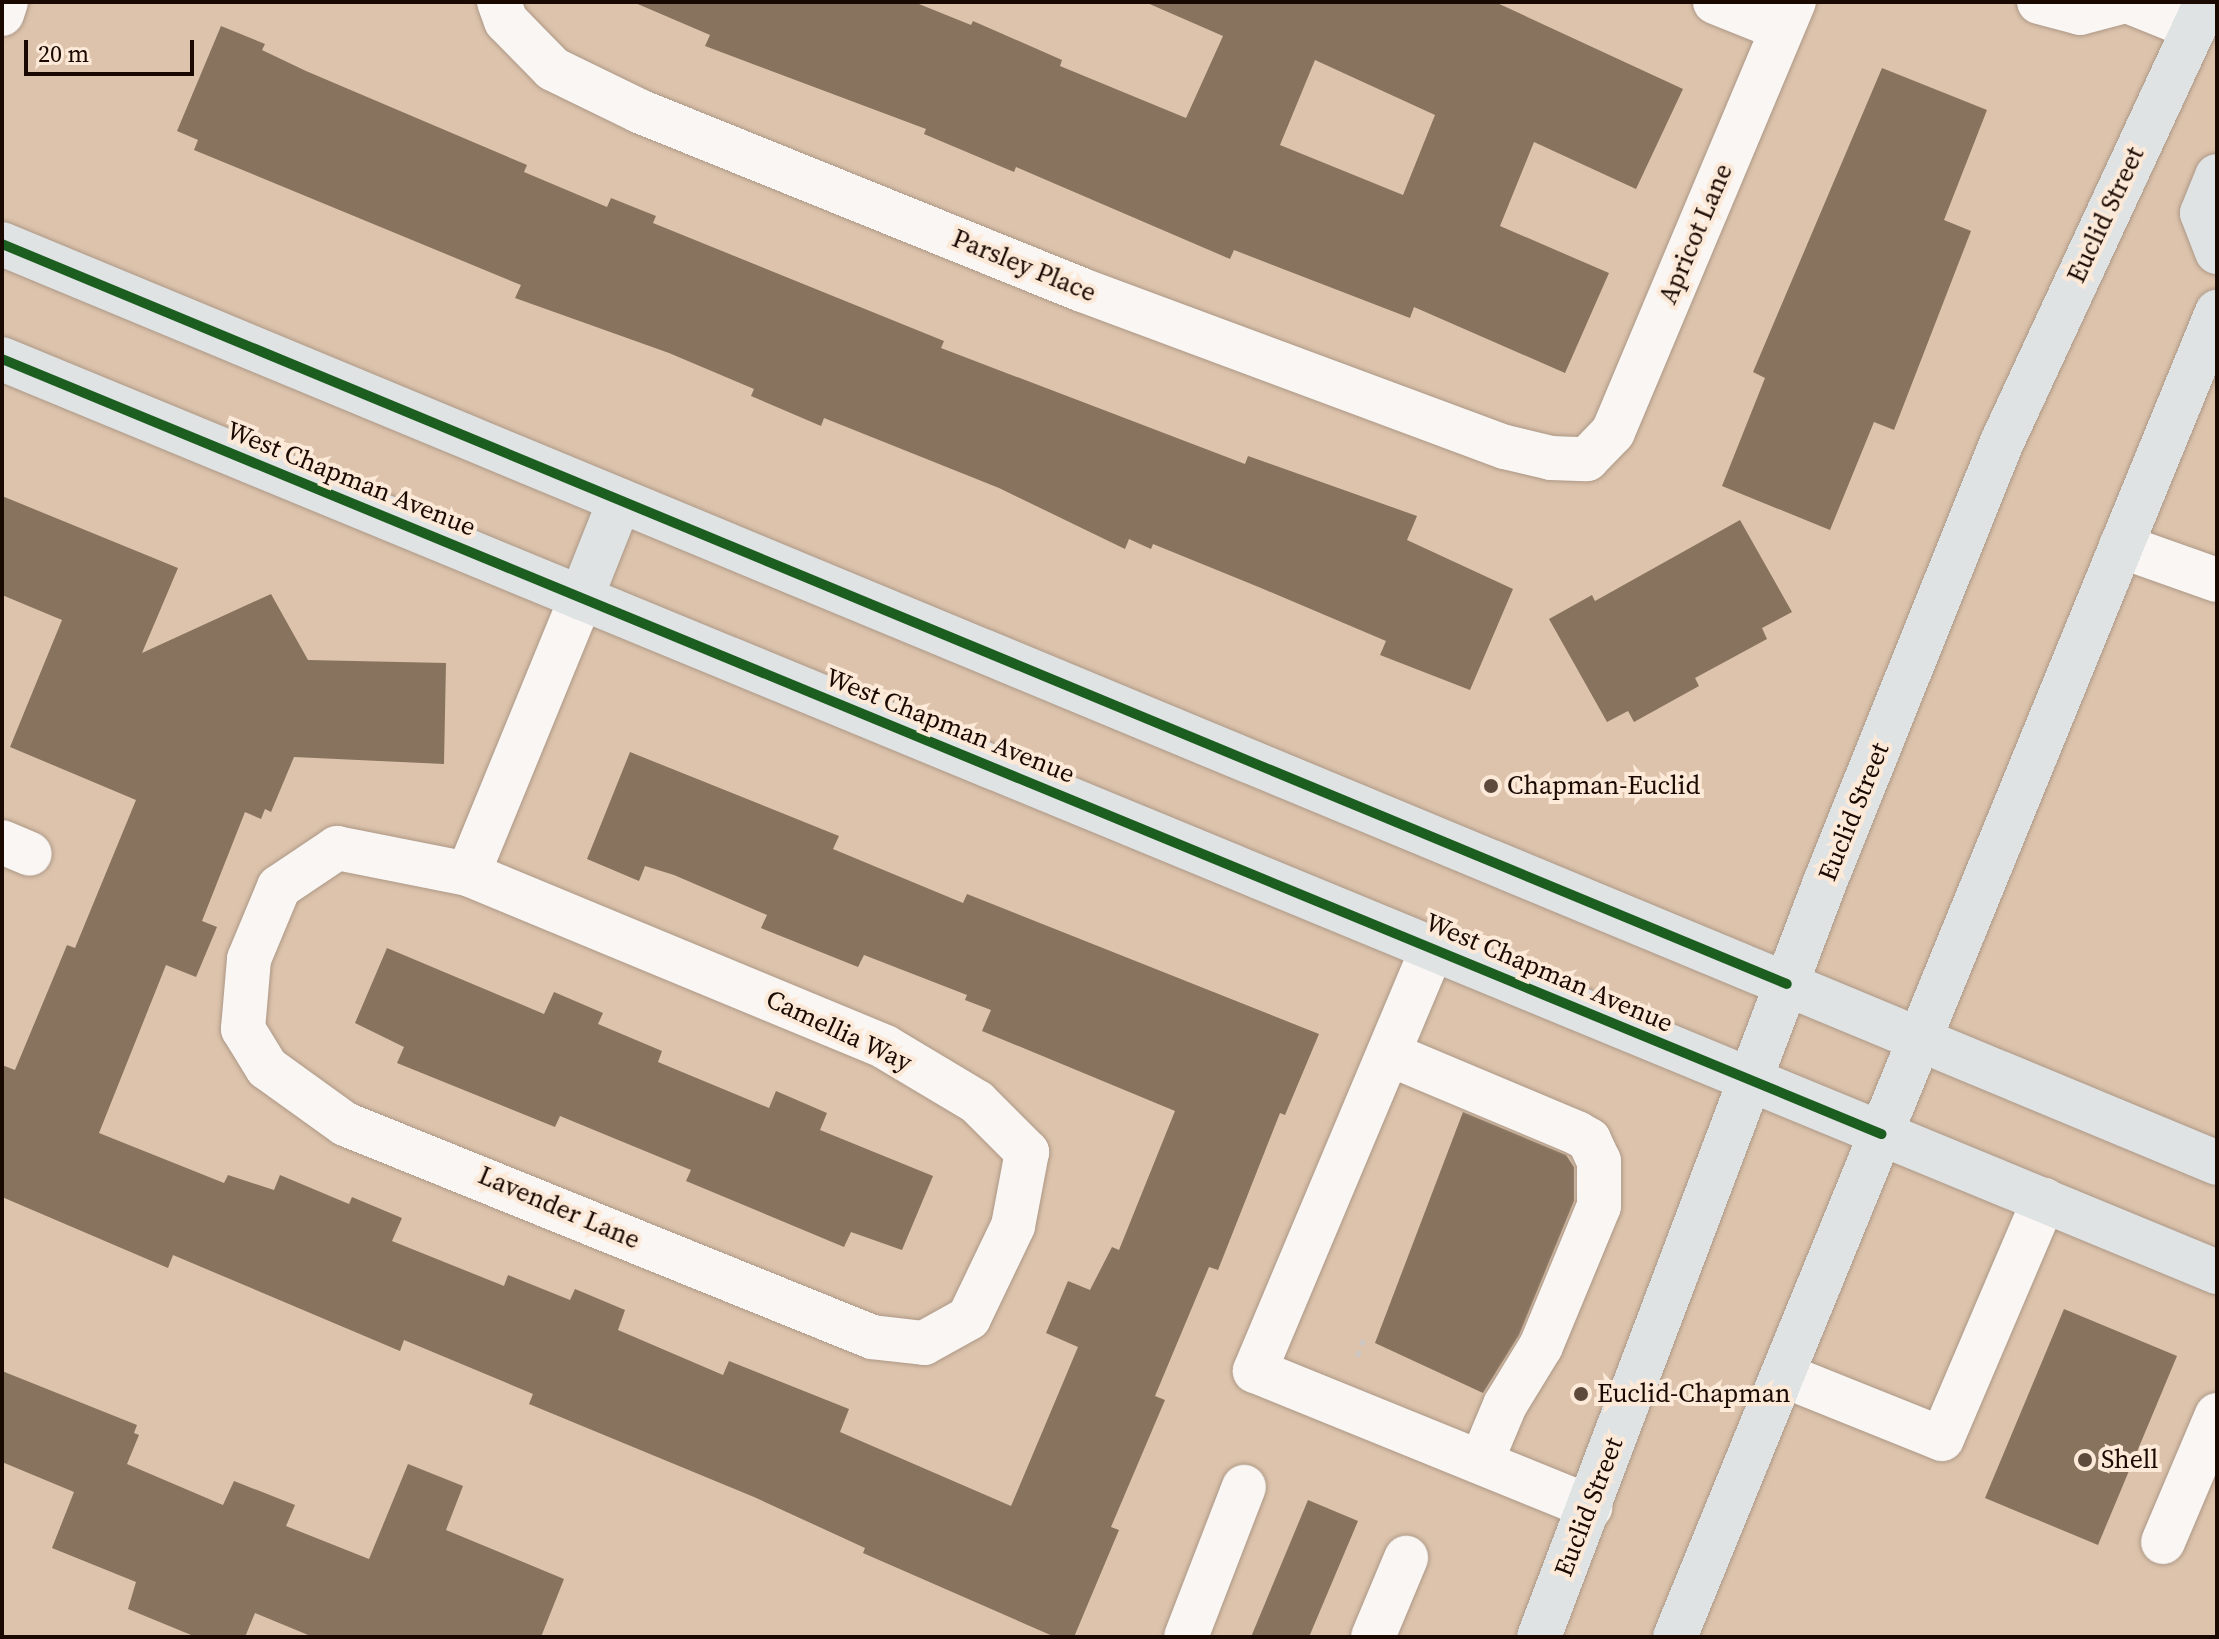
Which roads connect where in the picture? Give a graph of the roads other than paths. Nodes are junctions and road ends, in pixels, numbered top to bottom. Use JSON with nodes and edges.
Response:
{"nodes":[{"id":1,"x":6,"y":2,"type":"edge"},
{"id":2,"x":499,"y":2,"type":"edge"},
{"id":3,"x":1715,"y":2,"type":"edge"},
{"id":4,"x":2039,"y":2,"type":"edge"},
{"id":5,"x":2122,"y":2,"type":"edge"},
{"id":6,"x":2130,"y":2,"type":"edge"},
{"id":7,"x":2,"y":14,"type":"edge"},
{"id":8,"x":2200,"y":15,"type":"edge"},
{"id":9,"x":1788,"y":16,"type":"edge"},
{"id":10,"x":2217,"y":176,"type":"edge"},
{"id":11,"x":2,"y":244,"type":"edge"},
{"id":12,"x":2217,"y":252,"type":"edge"},
{"id":13,"x":2217,"y":312,"type":"edge"},
{"id":14,"x":2,"y":359,"type":"edge"},
{"id":15,"x":1587,"y":459,"type":"joint"},
{"id":16,"x":620,"y":500,"type":"junction"},
{"id":17,"x":2121,"y":546,"type":"junction"},
{"id":18,"x":2217,"y":580,"type":"edge"},
{"id":19,"x":581,"y":598,"type":"junction"},
{"id":20,"x":468,"y":874,"type":"junction"},
{"id":21,"x":1433,"y":947,"type":"junction"},
{"id":22,"x":249,"y":959,"type":"joint"},
{"id":23,"x":1787,"y":984,"type":"junction"},
{"id":24,"x":1920,"y":1039,"type":"junction"},
{"id":25,"x":1389,"y":1054,"type":"junction"},
{"id":26,"x":1751,"y":1080,"type":"junction"},
{"id":27,"x":1881,"y":1134,"type":"junction"},
{"id":28,"x":2217,"y":1163,"type":"edge"},
{"id":29,"x":2044,"y":1200,"type":"junction"},
{"id":30,"x":2217,"y":1272,"type":"edge"},
{"id":31,"x":969,"y":1318,"type":"joint"},
{"id":32,"x":1783,"y":1375,"type":"junction"},
{"id":33,"x":2217,"y":1415,"type":"edge"},
{"id":34,"x":1481,"y":1462,"type":"junction"},
{"id":35,"x":1244,"y":1487,"type":"dead end"},
{"id":36,"x":1590,"y":1507,"type":"junction"},
{"id":37,"x":2163,"y":1542,"type":"dead end"},
{"id":38,"x":1406,"y":1558,"type":"dead end"},
{"id":39,"x":1186,"y":1637,"type":"edge"},
{"id":40,"x":1373,"y":1637,"type":"edge"},
{"id":41,"x":1539,"y":1637,"type":"edge"},
{"id":42,"x":1675,"y":1637,"type":"edge"}],
"edges":[{"from":1,"to":7,"type":"street"},
{"from":2,"to":15,"type":"street","name":"Parsley Place"},
{"from":3,"to":9,"type":"street"},
{"from":4,"to":5,"type":"street"},
{"from":6,"to":8,"type":"street"},
{"from":8,"to":23,"type":"main road","name":"Euclid Street"},
{"from":9,"to":15,"type":"street","name":"Apricot Lane"},
{"from":10,"to":12,"type":"main road"},
{"from":11,"to":16,"type":"main road"},
{"from":13,"to":17,"type":"main road"},
{"from":14,"to":19,"type":"main road","name":"West Chapman Avenue"},
{"from":16,"to":19,"type":"main road"},
{"from":16,"to":23,"type":"main road"},
{"from":17,"to":18,"type":"street"},
{"from":17,"to":24,"type":"main road"},
{"from":19,"to":20,"type":"street"},
{"from":19,"to":21,"type":"main road","name":"West Chapman Avenue"},
{"from":20,"to":22,"type":"street","name":"Camellia Way"},
{"from":20,"to":31,"type":"street","name":"Camellia Way"},
{"from":21,"to":25,"type":"street"},
{"from":21,"to":26,"type":"main road","name":"West Chapman Avenue"},
{"from":22,"to":31,"type":"street","name":"Lavender Lane"},
{"from":23,"to":24,"type":"main road"},
{"from":23,"to":26,"type":"main road","name":"Euclid Street"},
{"from":24,"to":27,"type":"main road"},
{"from":24,"to":28,"type":"main road"},
{"from":25,"to":34,"type":"street"},
{"from":25,"to":34,"type":"street"},
{"from":26,"to":27,"type":"main road","name":"West Chapman Avenue"},
{"from":26,"to":36,"type":"main road","name":"Euclid Street"},
{"from":27,"to":29,"type":"main road","name":"West Chapman Avenue"},
{"from":27,"to":32,"type":"main road"},
{"from":29,"to":30,"type":"main road","name":"West Chapman Avenue"},
{"from":29,"to":32,"type":"street"},
{"from":32,"to":42,"type":"main road"},
{"from":33,"to":37,"type":"street"},
{"from":34,"to":36,"type":"street"},
{"from":35,"to":39,"type":"street"},
{"from":36,"to":41,"type":"main road","name":"Euclid Street"},
{"from":38,"to":40,"type":"street"}]}
